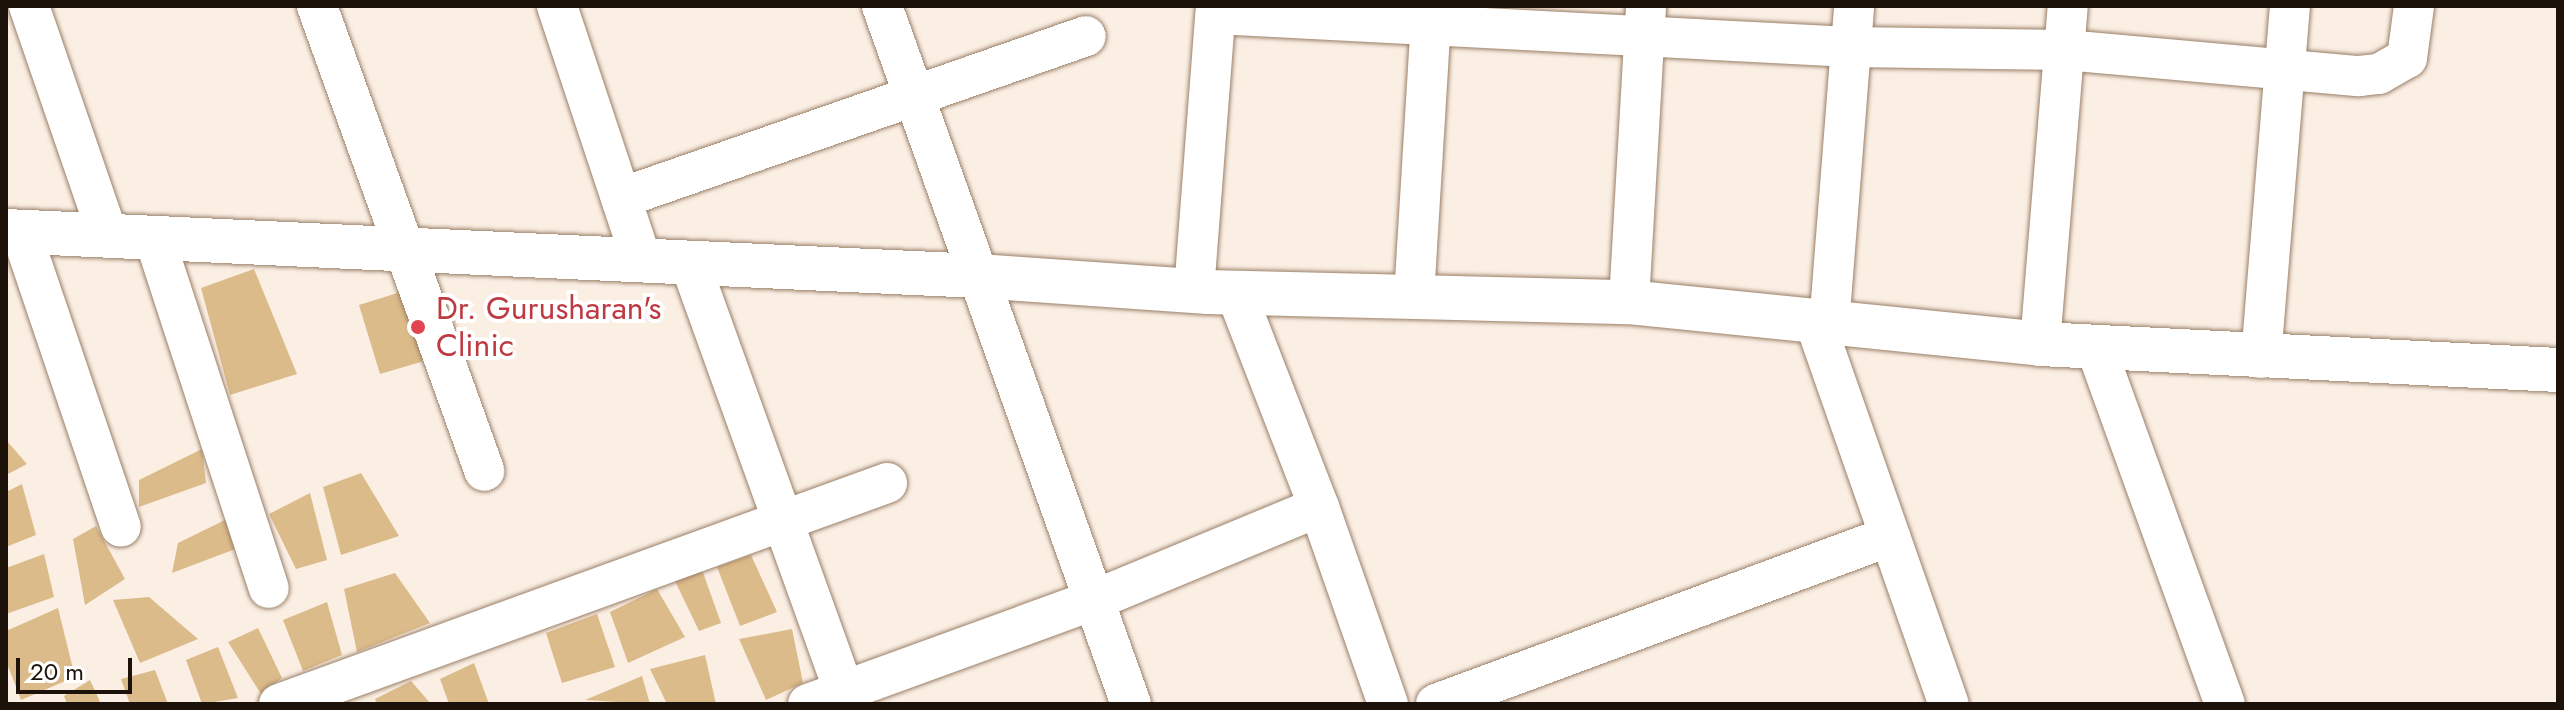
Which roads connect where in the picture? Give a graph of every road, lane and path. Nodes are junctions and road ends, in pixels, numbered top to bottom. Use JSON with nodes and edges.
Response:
{"nodes":[{"id":1,"x":29,"y":6,"type":"edge"},
{"id":2,"x":317,"y":6,"type":"edge"},
{"id":3,"x":557,"y":6,"type":"edge"},
{"id":4,"x":882,"y":6,"type":"edge"},
{"id":5,"x":1854,"y":6,"type":"edge"},
{"id":6,"x":2068,"y":6,"type":"edge"},
{"id":7,"x":2290,"y":6,"type":"edge"},
{"id":8,"x":2414,"y":6,"type":"edge"},
{"id":9,"x":1216,"y":10,"type":"edge"},
{"id":10,"x":1431,"y":15,"type":"edge"},
{"id":11,"x":1645,"y":21,"type":"edge"},
{"id":12,"x":1086,"y":36,"type":"dead end"},
{"id":13,"x":1850,"y":47,"type":"junction"},
{"id":14,"x":2065,"y":50,"type":"junction"},
{"id":15,"x":2284,"y":73,"type":"junction"},
{"id":16,"x":913,"y":95,"type":"junction"},
{"id":17,"x":621,"y":198,"type":"junction"},
{"id":18,"x":13,"y":232,"type":"edge"},
{"id":19,"x":109,"y":238,"type":"junction"},
{"id":20,"x":155,"y":240,"type":"junction"},
{"id":21,"x":404,"y":251,"type":"junction"},
{"id":22,"x":642,"y":261,"type":"junction"},
{"id":23,"x":690,"y":263,"type":"junction"},
{"id":24,"x":978,"y":276,"type":"junction"},
{"id":25,"x":1215,"y":292,"type":"junction"},
{"id":26,"x":1414,"y":297,"type":"junction"},
{"id":27,"x":1629,"y":302,"type":"junction"},
{"id":28,"x":1823,"y":325,"type":"junction"},
{"id":29,"x":2040,"y":344,"type":"junction"},
{"id":30,"x":2096,"y":348,"type":"junction"},
{"id":31,"x":2261,"y":358,"type":"junction"},
{"id":32,"x":2558,"y":370,"type":"edge"},
{"id":33,"x":484,"y":471,"type":"dead end"},
{"id":34,"x":887,"y":483,"type":"dead end"},
{"id":35,"x":1319,"y":507,"type":"junction"},
{"id":36,"x":783,"y":521,"type":"junction"},
{"id":37,"x":121,"y":527,"type":"dead end"},
{"id":38,"x":1890,"y":536,"type":"junction"},
{"id":39,"x":269,"y":588,"type":"dead end"},
{"id":40,"x":1094,"y":600,"type":"junction"},
{"id":41,"x":834,"y":700,"type":"edge"},
{"id":42,"x":279,"y":704,"type":"edge"},
{"id":43,"x":1131,"y":704,"type":"edge"},
{"id":44,"x":1388,"y":704,"type":"edge"},
{"id":45,"x":1436,"y":704,"type":"edge"},
{"id":46,"x":1949,"y":704,"type":"edge"},
{"id":47,"x":2225,"y":704,"type":"edge"}],
"edges":[{"from":1,"to":19,"type":"street"},
{"from":2,"to":21,"type":"street"},
{"from":3,"to":17,"type":"street"},
{"from":4,"to":16,"type":"street"},
{"from":5,"to":13,"type":"street"},
{"from":6,"to":14,"type":"street"},
{"from":7,"to":15,"type":"street"},
{"from":8,"to":15,"type":"street"},
{"from":9,"to":10,"type":"street"},
{"from":9,"to":25,"type":"street"},
{"from":10,"to":11,"type":"street"},
{"from":10,"to":26,"type":"street"},
{"from":11,"to":13,"type":"street"},
{"from":11,"to":27,"type":"street"},
{"from":12,"to":16,"type":"street"},
{"from":13,"to":14,"type":"street"},
{"from":13,"to":28,"type":"street"},
{"from":14,"to":15,"type":"street"},
{"from":14,"to":29,"type":"street"},
{"from":15,"to":31,"type":"street"},
{"from":16,"to":17,"type":"street"},
{"from":16,"to":24,"type":"street"},
{"from":17,"to":22,"type":"street"},
{"from":18,"to":19,"type":"street"},
{"from":18,"to":37,"type":"street"},
{"from":19,"to":20,"type":"street"},
{"from":20,"to":21,"type":"street"},
{"from":20,"to":39,"type":"street"},
{"from":21,"to":22,"type":"street"},
{"from":21,"to":33,"type":"street"},
{"from":22,"to":23,"type":"street"},
{"from":23,"to":24,"type":"street"},
{"from":23,"to":36,"type":"street"},
{"from":24,"to":25,"type":"street"},
{"from":24,"to":40,"type":"street"},
{"from":25,"to":26,"type":"street"},
{"from":25,"to":35,"type":"street"},
{"from":26,"to":27,"type":"street"},
{"from":27,"to":28,"type":"street"},
{"from":28,"to":29,"type":"street"},
{"from":28,"to":38,"type":"street"},
{"from":29,"to":30,"type":"street"},
{"from":30,"to":31,"type":"street"},
{"from":30,"to":47,"type":"street"},
{"from":31,"to":32,"type":"street"},
{"from":34,"to":36,"type":"street"},
{"from":35,"to":40,"type":"street"},
{"from":35,"to":44,"type":"street"},
{"from":36,"to":41,"type":"street"},
{"from":36,"to":42,"type":"street"},
{"from":38,"to":45,"type":"street"},
{"from":38,"to":46,"type":"street"},
{"from":40,"to":41,"type":"street"},
{"from":40,"to":43,"type":"street"}]}
